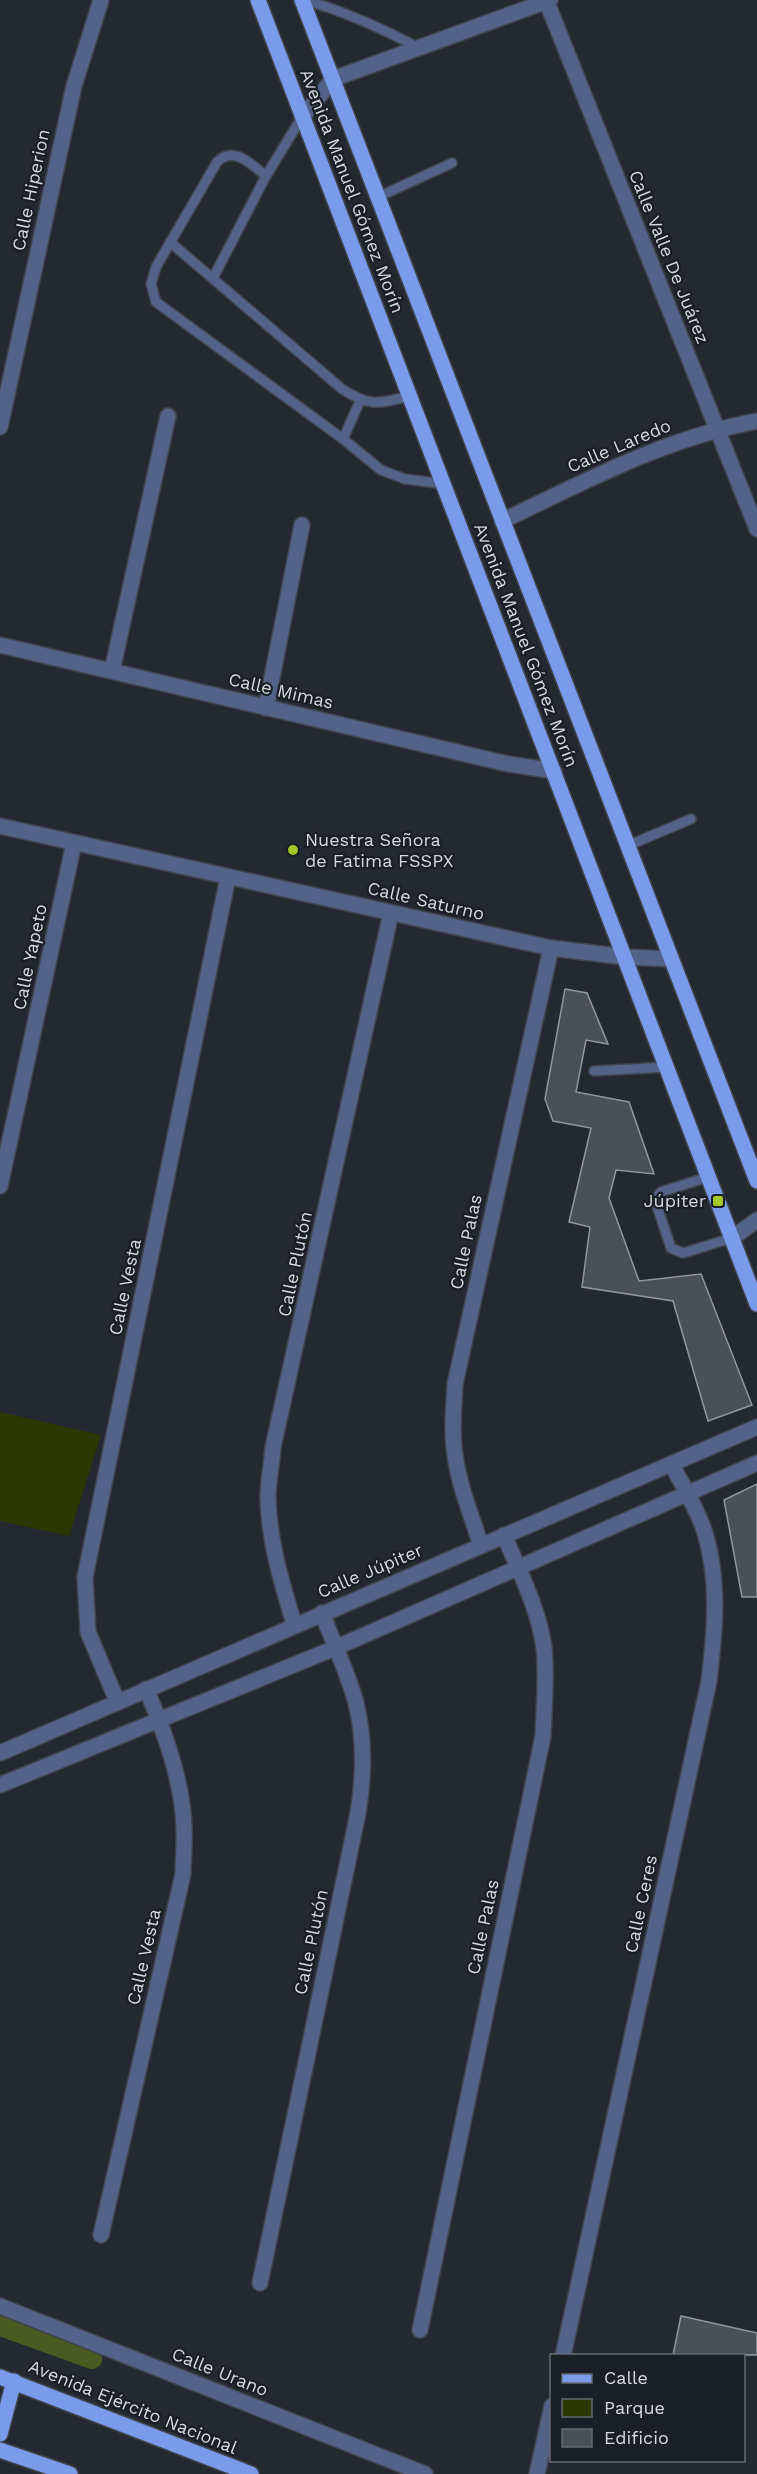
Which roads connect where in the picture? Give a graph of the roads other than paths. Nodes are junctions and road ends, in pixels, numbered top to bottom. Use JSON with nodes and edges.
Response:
{"nodes":[{"id":1,"x":101,"y":0,"type":"edge"},
{"id":2,"x":258,"y":0,"type":"edge"},
{"id":3,"x":303,"y":0,"type":"edge"},
{"id":4,"x":548,"y":0,"type":"edge"},
{"id":5,"x":417,"y":47,"type":"junction"},
{"id":6,"x":333,"y":79,"type":"junction"},
{"id":7,"x":302,"y":117,"type":"junction"},
{"id":8,"x":452,"y":163,"type":"dead end"},
{"id":9,"x":266,"y":176,"type":"junction"},
{"id":10,"x":378,"y":197,"type":"junction"},
{"id":11,"x":170,"y":242,"type":"junction"},
{"id":12,"x":213,"y":278,"type":"junction"},
{"id":13,"x":410,"y":396,"type":"junction"},
{"id":14,"x":360,"y":401,"type":"junction"},
{"id":15,"x":168,"y":416,"type":"dead end"},
{"id":16,"x":757,"y":421,"type":"edge"},
{"id":17,"x":0,"y":427,"type":"edge"},
{"id":18,"x":716,"y":428,"type":"junction"},
{"id":19,"x":343,"y":439,"type":"junction"},
{"id":20,"x":444,"y":484,"type":"junction"},
{"id":21,"x":502,"y":521,"type":"junction"},
{"id":22,"x":302,"y":525,"type":"dead end"},
{"id":23,"x":757,"y":529,"type":"edge"},
{"id":24,"x":0,"y":645,"type":"edge"},
{"id":25,"x":112,"y":671,"type":"junction"},
{"id":26,"x":266,"y":708,"type":"junction"},
{"id":27,"x":554,"y":771,"type":"junction"},
{"id":28,"x":691,"y":819,"type":"dead end"},
{"id":29,"x":0,"y":826,"type":"edge"},
{"id":30,"x":74,"y":843,"type":"junction"},
{"id":31,"x":627,"y":846,"type":"junction"},
{"id":32,"x":228,"y":877,"type":"junction"},
{"id":33,"x":392,"y":913,"type":"junction"},
{"id":34,"x":551,"y":948,"type":"junction"},
{"id":35,"x":625,"y":957,"type":"junction"},
{"id":36,"x":671,"y":959,"type":"junction"},
{"id":37,"x":667,"y":1067,"type":"junction"},
{"id":38,"x":594,"y":1071,"type":"dead end"},
{"id":39,"x":708,"y":1177,"type":"junction"},
{"id":40,"x":757,"y":1181,"type":"edge"},
{"id":41,"x":0,"y":1186,"type":"edge"},
{"id":42,"x":757,"y":1220,"type":"edge"},
{"id":43,"x":732,"y":1238,"type":"junction"},
{"id":44,"x":757,"y":1304,"type":"edge"},
{"id":45,"x":757,"y":1427,"type":"edge"},
{"id":46,"x":757,"y":1463,"type":"edge"},
{"id":47,"x":671,"y":1464,"type":"junction"},
{"id":48,"x":688,"y":1494,"type":"junction"},
{"id":49,"x":504,"y":1535,"type":"junction"},
{"id":50,"x":482,"y":1545,"type":"junction"},
{"id":51,"x":518,"y":1568,"type":"junction"},
{"id":52,"x":322,"y":1613,"type":"junction"},
{"id":53,"x":294,"y":1624,"type":"junction"},
{"id":54,"x":335,"y":1648,"type":"junction"},
{"id":55,"x":146,"y":1689,"type":"junction"},
{"id":56,"x":117,"y":1701,"type":"junction"},
{"id":57,"x":160,"y":1720,"type":"junction"},
{"id":58,"x":0,"y":1753,"type":"edge"},
{"id":59,"x":0,"y":1785,"type":"edge"},
{"id":60,"x":101,"y":2235,"type":"dead end"},
{"id":61,"x":260,"y":2283,"type":"dead end"},
{"id":62,"x":0,"y":2306,"type":"edge"},
{"id":63,"x":420,"y":2330,"type":"dead end"},
{"id":64,"x":562,"y":2354,"type":"edge"},
{"id":65,"x":7,"y":2379,"type":"edge"},
{"id":66,"x":550,"y":2415,"type":"edge"},
{"id":67,"x":0,"y":2434,"type":"edge"},
{"id":68,"x":0,"y":2450,"type":"edge"},
{"id":69,"x":70,"y":2474,"type":"edge"},
{"id":70,"x":251,"y":2474,"type":"edge"},
{"id":71,"x":425,"y":2474,"type":"edge"},
{"id":72,"x":537,"y":2474,"type":"edge"}],
"edges":[{"from":1,"to":17,"type":"street","name":"Calle Hiperion"},
{"from":2,"to":7,"type":"main road","name":"Avenida Manuel Gómez Morín"},
{"from":3,"to":5,"type":"lane"},
{"from":3,"to":6,"type":"main road","name":"Avenida Manuel Gómez Morín"},
{"from":4,"to":5,"type":"street"},
{"from":4,"to":18,"type":"street","name":"Calle Valle De Juárez"},
{"from":5,"to":6,"type":"street"},
{"from":6,"to":7,"type":"street"},
{"from":6,"to":10,"type":"main road","name":"Avenida Manuel Gómez Morín"},
{"from":7,"to":9,"type":"lane"},
{"from":7,"to":13,"type":"main road","name":"Avenida Manuel Gómez Morín"},
{"from":8,"to":10,"type":"lane"},
{"from":9,"to":11,"type":"lane"},
{"from":9,"to":12,"type":"lane"},
{"from":10,"to":21,"type":"main road","name":"Avenida Manuel Gómez Morín"},
{"from":11,"to":12,"type":"lane"},
{"from":11,"to":19,"type":"lane"},
{"from":12,"to":14,"type":"lane"},
{"from":13,"to":14,"type":"lane"},
{"from":13,"to":20,"type":"main road","name":"Avenida Manuel Gómez Morín"},
{"from":14,"to":19,"type":"lane"},
{"from":15,"to":25,"type":"street"},
{"from":16,"to":18,"type":"street","name":"Calle Laredo"},
{"from":18,"to":21,"type":"street","name":"Calle Laredo"},
{"from":18,"to":23,"type":"street","name":"Calle Valle De Juárez"},
{"from":19,"to":20,"type":"lane"},
{"from":20,"to":27,"type":"main road","name":"Avenida Manuel Gómez Morín"},
{"from":21,"to":31,"type":"main road","name":"Avenida Manuel Gómez Morín"},
{"from":22,"to":26,"type":"street"},
{"from":24,"to":25,"type":"street","name":"Calle Mimas"},
{"from":25,"to":26,"type":"street","name":"Calle Mimas"},
{"from":26,"to":27,"type":"street","name":"Calle Mimas"},
{"from":27,"to":35,"type":"main road","name":"Avenida Manuel Gómez Morín"},
{"from":28,"to":31,"type":"lane"},
{"from":29,"to":30,"type":"street","name":"Calle Saturno"},
{"from":30,"to":32,"type":"street","name":"Calle Saturno"},
{"from":30,"to":41,"type":"street","name":"Calle Yapeto"},
{"from":31,"to":36,"type":"main road","name":"Avenida Manuel Gómez Morín"},
{"from":32,"to":33,"type":"street","name":"Calle Saturno"},
{"from":32,"to":56,"type":"street","name":"Calle Vesta"},
{"from":33,"to":34,"type":"street","name":"Calle Saturno"},
{"from":33,"to":53,"type":"street","name":"Calle Plutón"},
{"from":34,"to":35,"type":"street","name":"Calle Saturno"},
{"from":34,"to":50,"type":"street","name":"Calle Palas"},
{"from":35,"to":36,"type":"street","name":"Calle Saturno"},
{"from":35,"to":37,"type":"main road","name":"Avenida Manuel Gómez Morín"},
{"from":36,"to":40,"type":"main road","name":"Avenida Manuel Gómez Morín"},
{"from":37,"to":38,"type":"lane"},
{"from":37,"to":39,"type":"main road","name":"Avenida Manuel Gómez Morín"},
{"from":39,"to":43,"type":"main road","name":"Avenida Manuel Gómez Morín"},
{"from":39,"to":43,"type":"lane"},
{"from":42,"to":43,"type":"street"},
{"from":43,"to":44,"type":"main road","name":"Avenida Manuel Gómez Morín"},
{"from":45,"to":47,"type":"street","name":"Calle Júpiter"},
{"from":46,"to":48,"type":"street"},
{"from":47,"to":48,"type":"street","name":"Calle Ceres"},
{"from":47,"to":49,"type":"street","name":"Calle Júpiter"},
{"from":48,"to":51,"type":"street"},
{"from":48,"to":64,"type":"street","name":"Calle Ceres"},
{"from":49,"to":50,"type":"street","name":"Calle Júpiter"},
{"from":49,"to":51,"type":"street","name":"Calle Palas"},
{"from":50,"to":52,"type":"street","name":"Calle Júpiter"},
{"from":51,"to":54,"type":"street"},
{"from":51,"to":63,"type":"street","name":"Calle Palas"},
{"from":52,"to":53,"type":"street","name":"Calle Júpiter"},
{"from":52,"to":54,"type":"street","name":"Calle Plutón"},
{"from":53,"to":55,"type":"street","name":"Calle Júpiter"},
{"from":54,"to":57,"type":"street"},
{"from":54,"to":61,"type":"street","name":"Calle Plutón"},
{"from":55,"to":56,"type":"street","name":"Calle Júpiter"},
{"from":55,"to":57,"type":"street","name":"Calle Vesta"},
{"from":56,"to":58,"type":"street","name":"Calle Júpiter"},
{"from":57,"to":59,"type":"street"},
{"from":57,"to":60,"type":"street","name":"Calle Vesta"},
{"from":62,"to":71,"type":"street","name":"Calle Urano"},
{"from":65,"to":67,"type":"main road"},
{"from":65,"to":70,"type":"main road","name":"Avenida Ejército Nacional"},
{"from":66,"to":72,"type":"street"},
{"from":68,"to":69,"type":"main road"}]}
